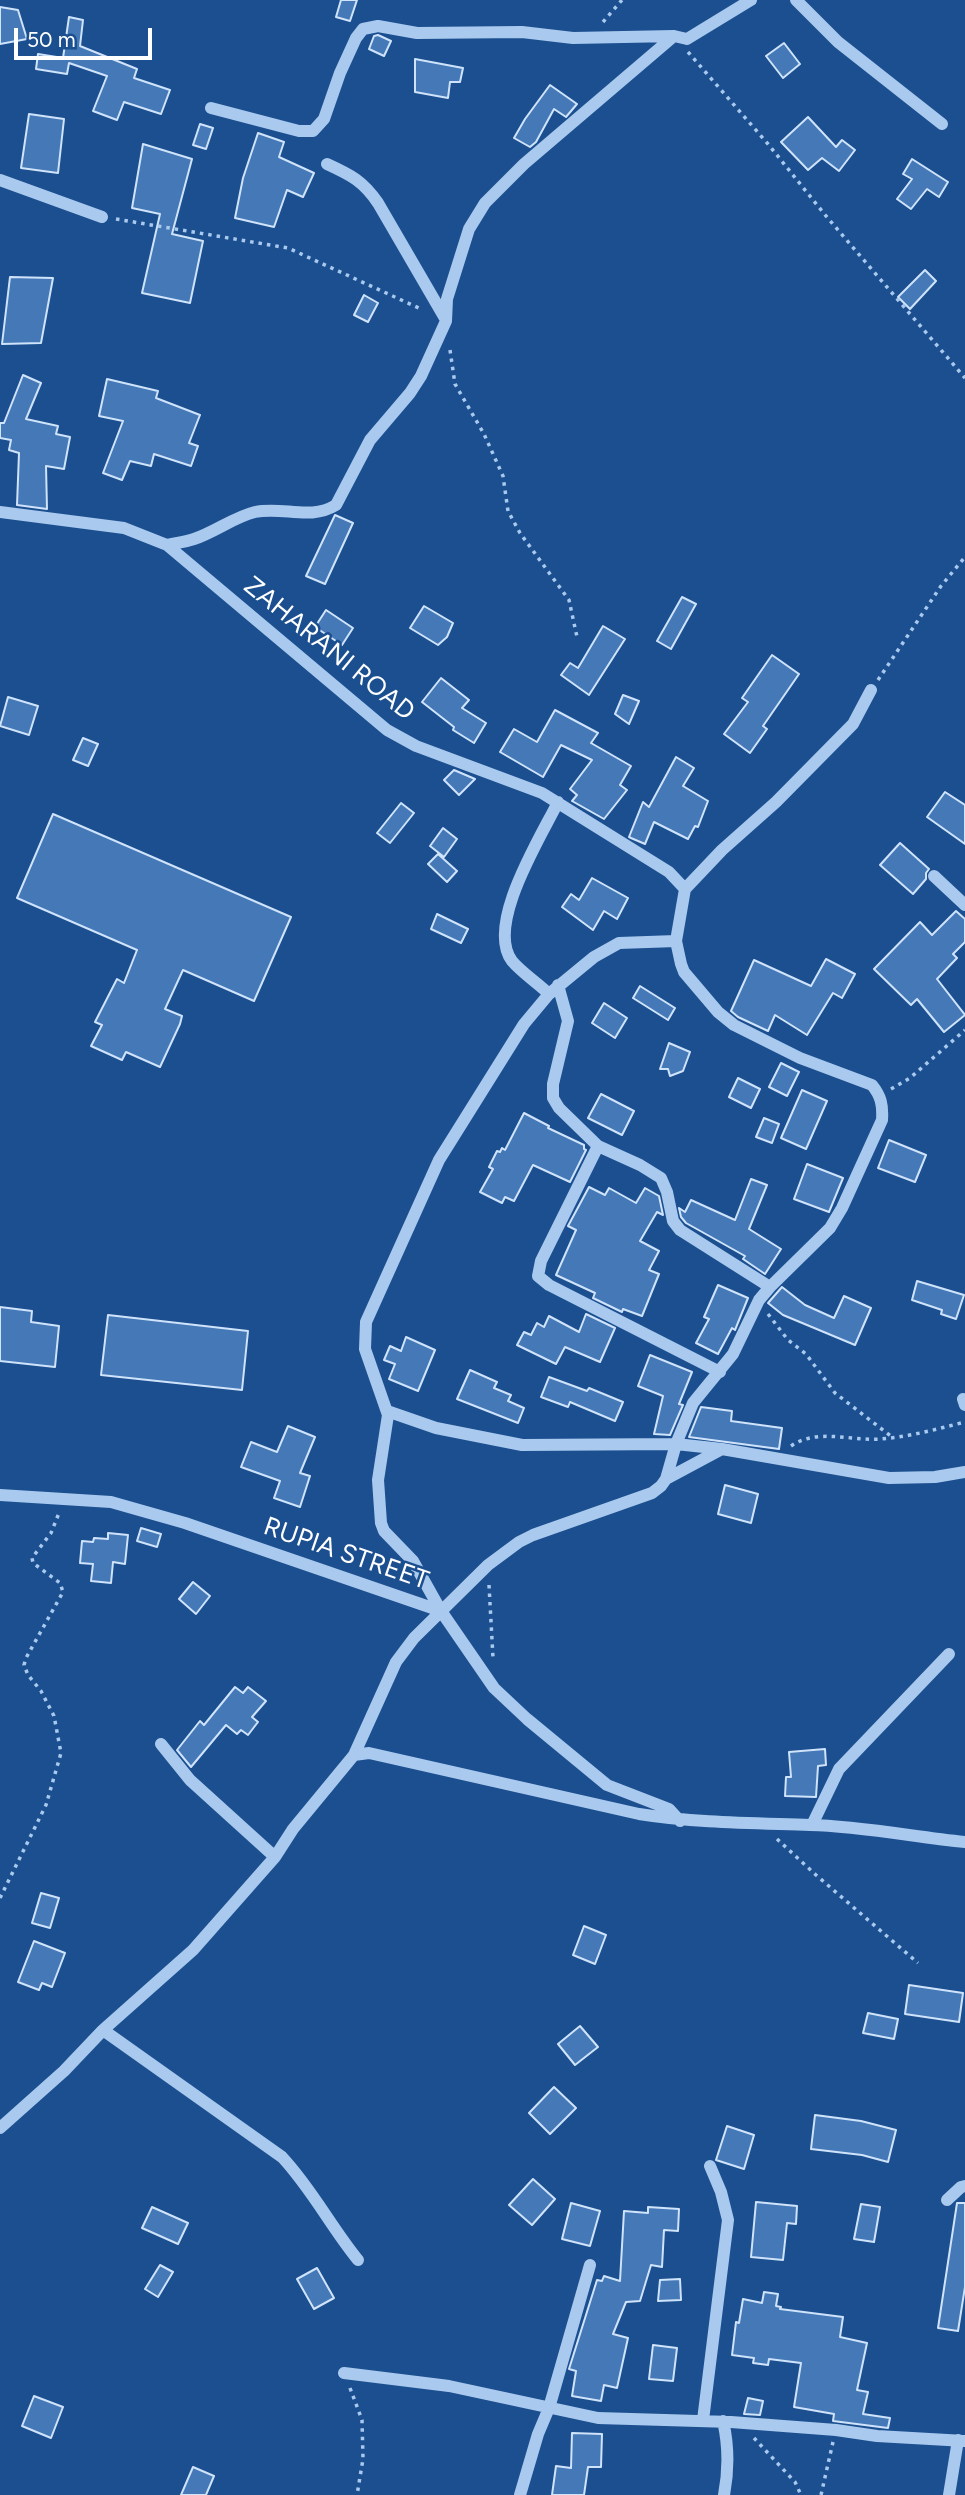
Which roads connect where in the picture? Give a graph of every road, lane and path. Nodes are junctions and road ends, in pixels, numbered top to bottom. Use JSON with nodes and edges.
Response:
{"nodes":[{"id":1,"x":622,"y":0,"type":"edge"},
{"id":2,"x":751,"y":0,"type":"edge"},
{"id":3,"x":796,"y":0,"type":"edge"},
{"id":4,"x":589,"y":37,"type":"junction"},
{"id":5,"x":674,"y":37,"type":"junction"},
{"id":6,"x":211,"y":108,"type":"dead end"},
{"id":7,"x":942,"y":124,"type":"dead end"},
{"id":8,"x":327,"y":164,"type":"dead end"},
{"id":9,"x":0,"y":180,"type":"edge"},
{"id":10,"x":102,"y":217,"type":"joint"},
{"id":11,"x":422,"y":310,"type":"dead end"},
{"id":12,"x":446,"y":321,"type":"junction"},
{"id":13,"x":965,"y":379,"type":"edge"},
{"id":14,"x":0,"y":512,"type":"edge"},
{"id":15,"x":167,"y":545,"type":"junction"},
{"id":16,"x":965,"y":557,"type":"edge"},
{"id":17,"x":577,"y":637,"type":"dead end"},
{"id":18,"x":871,"y":690,"type":"joint"},
{"id":19,"x":558,"y":803,"type":"junction"},
{"id":20,"x":934,"y":876,"type":"dead end"},
{"id":21,"x":685,"y":890,"type":"junction"},
{"id":22,"x":965,"y":905,"type":"edge"},
{"id":23,"x":676,"y":941,"type":"junction"},
{"id":24,"x":554,"y":989,"type":"junction"},
{"id":25,"x":965,"y":1030,"type":"edge"},
{"id":26,"x":880,"y":1094,"type":"junction"},
{"id":27,"x":598,"y":1146,"type":"junction"},
{"id":28,"x":769,"y":1287,"type":"junction"},
{"id":29,"x":759,"y":1300,"type":"junction"},
{"id":30,"x":720,"y":1372,"type":"junction"},
{"id":31,"x":387,"y":1411,"type":"junction"},
{"id":32,"x":965,"y":1422,"type":"edge"},
{"id":33,"x":892,"y":1437,"type":"junction"},
{"id":34,"x":676,"y":1444,"type":"junction"},
{"id":35,"x":722,"y":1449,"type":"junction"},
{"id":36,"x":775,"y":1458,"type":"junction"},
{"id":37,"x":965,"y":1472,"type":"edge"},
{"id":38,"x":666,"y":1479,"type":"junction"},
{"id":39,"x":0,"y":1495,"type":"edge"},
{"id":40,"x":62,"y":1497,"type":"junction"},
{"id":41,"x":488,"y":1565,"type":"junction"},
{"id":42,"x":441,"y":1611,"type":"junction"},
{"id":43,"x":949,"y":1654,"type":"dead end"},
{"id":44,"x":493,"y":1661,"type":"dead end"},
{"id":45,"x":161,"y":1744,"type":"dead end"},
{"id":46,"x":354,"y":1755,"type":"junction"},
{"id":47,"x":680,"y":1821,"type":"junction"},
{"id":48,"x":763,"y":1825,"type":"junction"},
{"id":49,"x":812,"y":1825,"type":"junction"},
{"id":50,"x":965,"y":1843,"type":"edge"},
{"id":51,"x":275,"y":1857,"type":"junction"},
{"id":52,"x":0,"y":1898,"type":"edge"},
{"id":53,"x":918,"y":1963,"type":"dead end"},
{"id":54,"x":103,"y":2030,"type":"junction"},
{"id":55,"x":0,"y":2128,"type":"edge"},
{"id":56,"x":710,"y":2166,"type":"dead end"},
{"id":57,"x":965,"y":2186,"type":"edge"},
{"id":58,"x":947,"y":2200,"type":"dead end"},
{"id":59,"x":358,"y":2260,"type":"dead end"},
{"id":60,"x":590,"y":2265,"type":"dead end"},
{"id":61,"x":344,"y":2372,"type":"joint"},
{"id":62,"x":550,"y":2408,"type":"junction"},
{"id":63,"x":703,"y":2420,"type":"junction"},
{"id":64,"x":727,"y":2421,"type":"junction"},
{"id":65,"x":836,"y":2430,"type":"junction"},
{"id":66,"x":962,"y":2440,"type":"edge"},
{"id":67,"x":357,"y":2495,"type":"edge"},
{"id":68,"x":520,"y":2495,"type":"edge"},
{"id":69,"x":724,"y":2495,"type":"edge"},
{"id":70,"x":801,"y":2495,"type":"edge"},
{"id":71,"x":821,"y":2495,"type":"edge"},
{"id":72,"x":949,"y":2495,"type":"edge"}],
"edges":[{"from":1,"to":4,"type":"path"},
{"from":2,"to":5,"type":"street"},
{"from":3,"to":7,"type":"street"},
{"from":4,"to":5,"type":"street"},
{"from":4,"to":6,"type":"street"},
{"from":5,"to":12,"type":"street"},
{"from":5,"to":13,"type":"path"},
{"from":8,"to":12,"type":"street"},
{"from":9,"to":10,"type":"street"},
{"from":10,"to":11,"type":"path"},
{"from":12,"to":15,"type":"street"},
{"from":12,"to":17,"type":"path"},
{"from":14,"to":15,"type":"street","name":"ZAHARANI ROAD"},
{"from":15,"to":19,"type":"street","name":"ZAHARANI ROAD"},
{"from":16,"to":18,"type":"path"},
{"from":18,"to":21,"type":"street"},
{"from":19,"to":21,"type":"street","name":"ZAHARANI ROAD"},
{"from":19,"to":24,"type":"street"},
{"from":20,"to":22,"type":"street"},
{"from":21,"to":23,"type":"street"},
{"from":23,"to":24,"type":"street"},
{"from":23,"to":26,"type":"street"},
{"from":24,"to":27,"type":"street"},
{"from":24,"to":31,"type":"street"},
{"from":25,"to":26,"type":"path"},
{"from":26,"to":28,"type":"street"},
{"from":27,"to":28,"type":"street"},
{"from":27,"to":30,"type":"street"},
{"from":28,"to":29,"type":"street"},
{"from":29,"to":30,"type":"street"},
{"from":29,"to":33,"type":"path"},
{"from":30,"to":34,"type":"street"},
{"from":31,"to":34,"type":"street"},
{"from":31,"to":42,"type":"street"},
{"from":32,"to":33,"type":"path"},
{"from":33,"to":36,"type":"path"},
{"from":34,"to":35,"type":"street"},
{"from":34,"to":38,"type":"street"},
{"from":35,"to":36,"type":"street"},
{"from":35,"to":38,"type":"street"},
{"from":36,"to":37,"type":"street"},
{"from":38,"to":41,"type":"street"},
{"from":39,"to":40,"type":"street","name":"RUPIA STREET"},
{"from":40,"to":42,"type":"street","name":"RUPIA STREET"},
{"from":40,"to":52,"type":"path"},
{"from":41,"to":42,"type":"street"},
{"from":41,"to":44,"type":"path"},
{"from":42,"to":46,"type":"street"},
{"from":42,"to":47,"type":"street","name":"RUPIA STREET"},
{"from":43,"to":49,"type":"street"},
{"from":45,"to":51,"type":"street"},
{"from":46,"to":47,"type":"street"},
{"from":46,"to":51,"type":"street"},
{"from":47,"to":48,"type":"street"},
{"from":48,"to":49,"type":"street"},
{"from":48,"to":53,"type":"path"},
{"from":49,"to":50,"type":"street"},
{"from":51,"to":54,"type":"street"},
{"from":54,"to":55,"type":"street"},
{"from":54,"to":59,"type":"street"},
{"from":56,"to":63,"type":"street"},
{"from":57,"to":58,"type":"street"},
{"from":60,"to":62,"type":"street"},
{"from":61,"to":62,"type":"street"},
{"from":61,"to":67,"type":"path"},
{"from":62,"to":63,"type":"street"},
{"from":62,"to":68,"type":"street"},
{"from":63,"to":64,"type":"street"},
{"from":64,"to":65,"type":"street"},
{"from":64,"to":69,"type":"street"},
{"from":64,"to":70,"type":"path"},
{"from":65,"to":66,"type":"street"},
{"from":65,"to":71,"type":"path"},
{"from":66,"to":72,"type":"street"}]}
